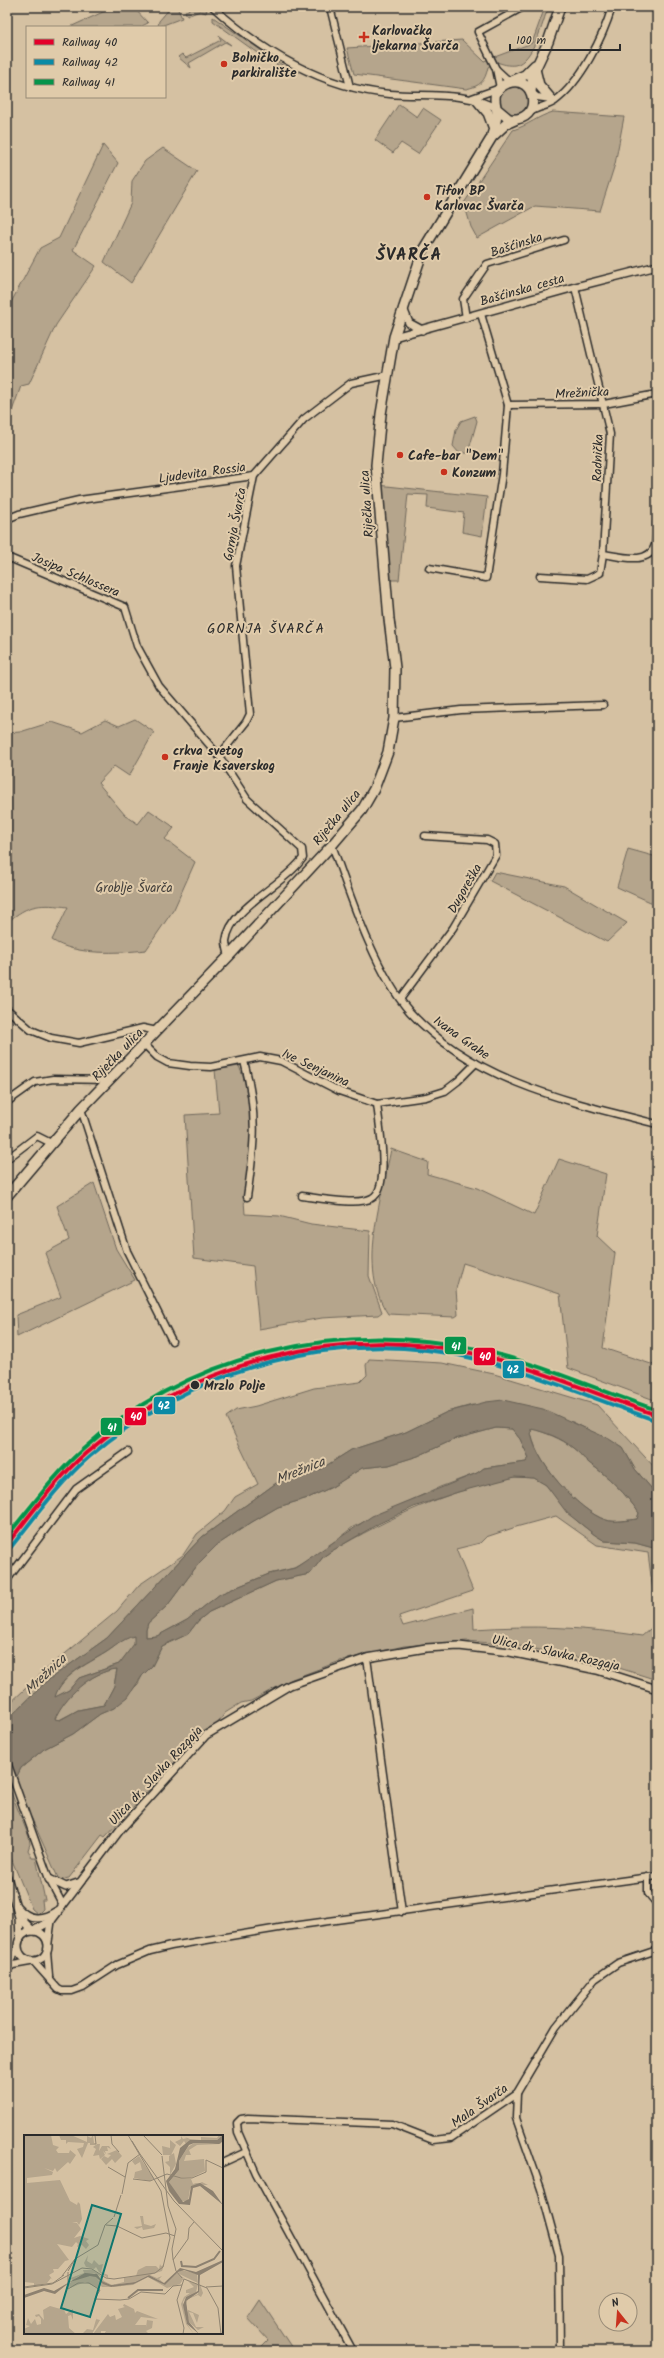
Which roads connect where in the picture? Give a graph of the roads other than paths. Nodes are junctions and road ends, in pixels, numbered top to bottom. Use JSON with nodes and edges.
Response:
{"nodes":[{"id":1,"x":213,"y":7,"type":"edge"},
{"id":2,"x":330,"y":7,"type":"edge"},
{"id":3,"x":523,"y":7,"type":"edge"},
{"id":4,"x":560,"y":7,"type":"edge"},
{"id":5,"x":612,"y":7,"type":"edge"},
{"id":6,"x":536,"y":66,"type":"junction"},
{"id":7,"x":496,"y":70,"type":"junction"},
{"id":8,"x":510,"y":82,"type":"junction"},
{"id":9,"x":350,"y":87,"type":"junction"},
{"id":10,"x":500,"y":88,"type":"junction"},
{"id":11,"x":531,"y":92,"type":"junction"},
{"id":12,"x":555,"y":98,"type":"junction"},
{"id":13,"x":474,"y":99,"type":"junction"},
{"id":14,"x":497,"y":109,"type":"junction"},
{"id":15,"x":526,"y":115,"type":"junction"},
{"id":16,"x":515,"y":120,"type":"junction"},
{"id":17,"x":493,"y":133,"type":"junction"},
{"id":18,"x":564,"y":240,"type":"dead end"},
{"id":19,"x":657,"y":266,"type":"edge"},
{"id":20,"x":574,"y":287,"type":"junction"},
{"id":21,"x":402,"y":308,"type":"junction"},
{"id":22,"x":481,"y":314,"type":"junction"},
{"id":23,"x":466,"y":318,"type":"junction"},
{"id":24,"x":422,"y":330,"type":"junction"},
{"id":25,"x":394,"y":338,"type":"junction"},
{"id":26,"x":388,"y":375,"type":"junction"},
{"id":27,"x":657,"y":394,"type":"edge"},
{"id":28,"x":604,"y":404,"type":"junction"},
{"id":29,"x":508,"y":405,"type":"junction"},
{"id":30,"x":254,"y":476,"type":"junction"},
{"id":31,"x":7,"y":519,"type":"edge"},
{"id":32,"x":657,"y":522,"type":"edge"},
{"id":33,"x":604,"y":554,"type":"junction"},
{"id":34,"x":7,"y":557,"type":"edge"},
{"id":35,"x":429,"y":568,"type":"dead end"},
{"id":36,"x":540,"y":576,"type":"dead end"},
{"id":37,"x":603,"y":706,"type":"dead end"},
{"id":38,"x":394,"y":718,"type":"junction"},
{"id":39,"x":219,"y":756,"type":"junction"},
{"id":40,"x":425,"y":836,"type":"dead end"},
{"id":41,"x":332,"y":845,"type":"junction"},
{"id":42,"x":229,"y":956,"type":"junction"},
{"id":43,"x":400,"y":998,"type":"junction"},
{"id":44,"x":7,"y":1009,"type":"edge"},
{"id":45,"x":157,"y":1031,"type":"junction"},
{"id":46,"x":144,"y":1044,"type":"junction"},
{"id":47,"x":244,"y":1061,"type":"junction"},
{"id":48,"x":476,"y":1063,"type":"junction"},
{"id":49,"x":109,"y":1080,"type":"junction"},
{"id":50,"x":7,"y":1102,"type":"edge"},
{"id":51,"x":377,"y":1104,"type":"junction"},
{"id":52,"x":81,"y":1109,"type":"junction"},
{"id":53,"x":657,"y":1124,"type":"edge"},
{"id":54,"x":51,"y":1143,"type":"junction"},
{"id":55,"x":7,"y":1158,"type":"edge"},
{"id":56,"x":7,"y":1196,"type":"edge"},
{"id":57,"x":247,"y":1196,"type":"dead end"},
{"id":58,"x":302,"y":1196,"type":"dead end"},
{"id":59,"x":172,"y":1341,"type":"dead end"},
{"id":60,"x":128,"y":1452,"type":"dead end"},
{"id":61,"x":7,"y":1580,"type":"edge"},
{"id":62,"x":367,"y":1658,"type":"junction"},
{"id":63,"x":657,"y":1689,"type":"edge"},
{"id":64,"x":7,"y":1762,"type":"edge"},
{"id":65,"x":657,"y":1876,"type":"edge"},
{"id":66,"x":7,"y":1877,"type":"edge"},
{"id":67,"x":648,"y":1877,"type":"junction"},
{"id":68,"x":50,"y":1879,"type":"junction"},
{"id":69,"x":80,"y":1882,"type":"junction"},
{"id":70,"x":657,"y":1904,"type":"edge"},
{"id":71,"x":15,"y":1905,"type":"junction"},
{"id":72,"x":62,"y":1907,"type":"junction"},
{"id":73,"x":402,"y":1912,"type":"junction"},
{"id":74,"x":19,"y":1917,"type":"junction"},
{"id":75,"x":51,"y":1922,"type":"junction"},
{"id":76,"x":33,"y":1931,"type":"junction"},
{"id":77,"x":20,"y":1938,"type":"junction"},
{"id":78,"x":48,"y":1942,"type":"junction"},
{"id":79,"x":17,"y":1949,"type":"junction"},
{"id":80,"x":657,"y":1950,"type":"edge"},
{"id":81,"x":47,"y":1952,"type":"junction"},
{"id":82,"x":32,"y":1962,"type":"junction"},
{"id":83,"x":7,"y":1968,"type":"edge"},
{"id":84,"x":49,"y":1978,"type":"junction"},
{"id":85,"x":517,"y":2093,"type":"junction"},
{"id":86,"x":246,"y":2152,"type":"junction"},
{"id":87,"x":223,"y":2163,"type":"edge"},
{"id":88,"x":352,"y":2351,"type":"edge"},
{"id":89,"x":560,"y":2351,"type":"edge"}],
"edges":[{"from":1,"to":9,"type":"street"},
{"from":2,"to":9,"type":"street"},
{"from":3,"to":7,"type":"street"},
{"from":4,"to":6,"type":"main road"},
{"from":5,"to":12,"type":"street"},
{"from":6,"to":8,"type":"main road"},
{"from":6,"to":11,"type":"main road"},
{"from":6,"to":12,"type":"main road"},
{"from":7,"to":8,"type":"street"},
{"from":7,"to":10,"type":"street"},
{"from":8,"to":10,"type":"main road"},
{"from":8,"to":11,"type":"main road"},
{"from":9,"to":13,"type":"street"},
{"from":10,"to":13,"type":"street"},
{"from":10,"to":14,"type":"main road"},
{"from":11,"to":12,"type":"street"},
{"from":11,"to":15,"type":"main road"},
{"from":12,"to":15,"type":"street"},
{"from":13,"to":14,"type":"street"},
{"from":13,"to":17,"type":"main road"},
{"from":14,"to":16,"type":"main road"},
{"from":14,"to":17,"type":"main road"},
{"from":15,"to":16,"type":"main road"},
{"from":16,"to":17,"type":"main road"},
{"from":17,"to":21,"type":"main road","name":"Riječka ulica"},
{"from":18,"to":23,"type":"street","name":"Bašćinska"},
{"from":19,"to":20,"type":"street","name":"Bašćinska cesta"},
{"from":20,"to":22,"type":"street","name":"Bašćinska cesta"},
{"from":20,"to":28,"type":"street","name":"Radnička"},
{"from":21,"to":24,"type":"street"},
{"from":21,"to":25,"type":"main road","name":"Riječka ulica"},
{"from":22,"to":23,"type":"street","name":"Bašćinska cesta"},
{"from":22,"to":29,"type":"street"},
{"from":23,"to":24,"type":"street","name":"Bašćinska cesta"},
{"from":24,"to":25,"type":"street","name":"Bašćinska cesta"},
{"from":25,"to":26,"type":"main road","name":"Riječka ulica"},
{"from":26,"to":30,"type":"street","name":"Ljudevita Rossia"},
{"from":26,"to":38,"type":"main road","name":"Riječka ulica"},
{"from":27,"to":28,"type":"street","name":"Mrežnička"},
{"from":28,"to":29,"type":"street","name":"Mrežnička"},
{"from":28,"to":33,"type":"street","name":"Radnička"},
{"from":29,"to":35,"type":"street"},
{"from":30,"to":31,"type":"street","name":"Ljudevita Rossia"},
{"from":30,"to":39,"type":"street","name":"Gornja Švarča"},
{"from":32,"to":33,"type":"street"},
{"from":33,"to":36,"type":"street","name":"Radnička"},
{"from":34,"to":39,"type":"street","name":"Josipa Schlossera"},
{"from":37,"to":38,"type":"street"},
{"from":38,"to":41,"type":"main road","name":"Riječka ulica"},
{"from":39,"to":42,"type":"street","name":"Josipa Schlossera"},
{"from":40,"to":43,"type":"street","name":"Dugoreška"},
{"from":41,"to":42,"type":"main road","name":"Riječka ulica"},
{"from":41,"to":43,"type":"street","name":"Ivana Grahe"},
{"from":42,"to":45,"type":"main road","name":"Riječka ulica"},
{"from":43,"to":48,"type":"street","name":"Ivana Grahe"},
{"from":44,"to":45,"type":"street"},
{"from":45,"to":46,"type":"main road","name":"Riječka ulica"},
{"from":46,"to":47,"type":"street","name":"Ive Senjanina"},
{"from":46,"to":49,"type":"main road","name":"Riječka ulica"},
{"from":47,"to":51,"type":"street","name":"Ive Senjanina"},
{"from":47,"to":57,"type":"street"},
{"from":48,"to":51,"type":"street","name":"Ive Senjanina"},
{"from":48,"to":53,"type":"street","name":"Ivana Grahe"},
{"from":49,"to":50,"type":"street"},
{"from":49,"to":52,"type":"main road","name":"Riječka ulica"},
{"from":51,"to":58,"type":"street"},
{"from":52,"to":54,"type":"main road","name":"Riječka ulica"},
{"from":52,"to":59,"type":"street"},
{"from":54,"to":55,"type":"street"},
{"from":54,"to":56,"type":"main road","name":"Riječka ulica"},
{"from":60,"to":61,"type":"street"},
{"from":62,"to":63,"type":"street","name":"Ulica dr. Slavka Rozgaja"},
{"from":62,"to":69,"type":"street","name":"Ulica dr. Slavka Rozgaja"},
{"from":62,"to":73,"type":"street"},
{"from":64,"to":68,"type":"street"},
{"from":65,"to":67,"type":"street"},
{"from":66,"to":71,"type":"street"},
{"from":67,"to":70,"type":"street"},
{"from":67,"to":73,"type":"street"},
{"from":68,"to":69,"type":"street"},
{"from":68,"to":72,"type":"street"},
{"from":69,"to":72,"type":"street","name":"Ulica dr. Slavka Rozgaja"},
{"from":71,"to":72,"type":"street"},
{"from":71,"to":74,"type":"street"},
{"from":72,"to":75,"type":"street","name":"Ulica dr. Slavka Rozgaja"},
{"from":73,"to":84,"type":"street"},
{"from":74,"to":76,"type":"street"},
{"from":74,"to":77,"type":"street"},
{"from":75,"to":76,"type":"street","name":"Ulica dr. Slavka Rozgaja"},
{"from":75,"to":78,"type":"street","name":"Ulica dr. Slavka Rozgaja"},
{"from":76,"to":77,"type":"street"},
{"from":76,"to":78,"type":"street"},
{"from":77,"to":79,"type":"street"},
{"from":78,"to":81,"type":"street"},
{"from":79,"to":82,"type":"street"},
{"from":79,"to":83,"type":"street"},
{"from":80,"to":85,"type":"street","name":"Mala Švarča"},
{"from":81,"to":82,"type":"street"},
{"from":81,"to":84,"type":"street"},
{"from":82,"to":83,"type":"street"},
{"from":82,"to":84,"type":"street"},
{"from":85,"to":86,"type":"street","name":"Mala Švarča"},
{"from":85,"to":89,"type":"street"},
{"from":86,"to":87,"type":"street"},
{"from":86,"to":88,"type":"street"}]}
